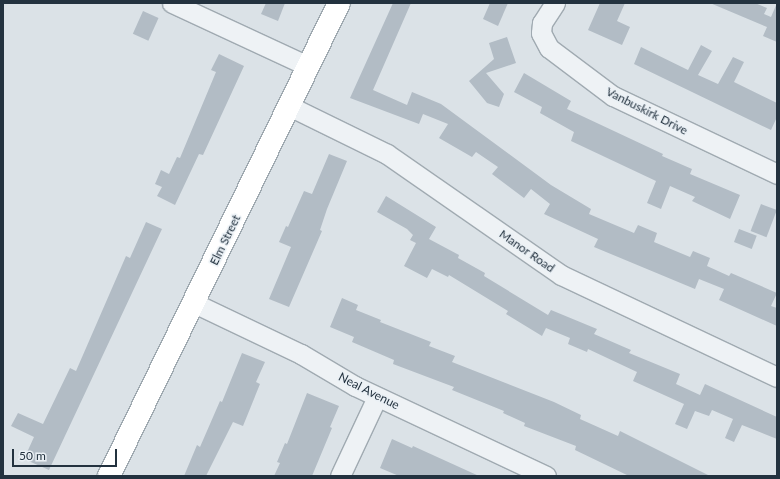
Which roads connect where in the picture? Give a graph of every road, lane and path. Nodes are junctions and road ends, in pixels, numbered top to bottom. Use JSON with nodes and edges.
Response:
{"nodes":[{"id":1,"x":172,"y":3,"type":"edge"},
{"id":2,"x":339,"y":3,"type":"edge"},
{"id":3,"x":554,"y":3,"type":"edge"},
{"id":4,"x":195,"y":8,"type":"edge"},
{"id":5,"x":308,"y":66,"type":"junction"},
{"id":6,"x":289,"y":106,"type":"junction"},
{"id":7,"x":777,"y":174,"type":"edge"},
{"id":8,"x":194,"y":303,"type":"junction"},
{"id":9,"x":777,"y":377,"type":"edge"},
{"id":10,"x":377,"y":396,"type":"junction"},
{"id":11,"x":109,"y":476,"type":"edge"},
{"id":12,"x":340,"y":476,"type":"edge"},
{"id":13,"x":546,"y":476,"type":"edge"}],
"edges":[{"from":1,"to":4,"type":"street"},
{"from":2,"to":5,"type":"main road","name":"Elm Street"},
{"from":3,"to":7,"type":"street","name":"Vanbuskirk Drive"},
{"from":4,"to":5,"type":"street"},
{"from":5,"to":6,"type":"main road","name":"Elm Street"},
{"from":6,"to":8,"type":"main road","name":"Elm Street"},
{"from":6,"to":9,"type":"street","name":"Manor Road"},
{"from":8,"to":10,"type":"street","name":"Neal Avenue"},
{"from":8,"to":11,"type":"main road","name":"Elm Street"},
{"from":10,"to":12,"type":"street"},
{"from":10,"to":13,"type":"street","name":"Neal Avenue"}]}
